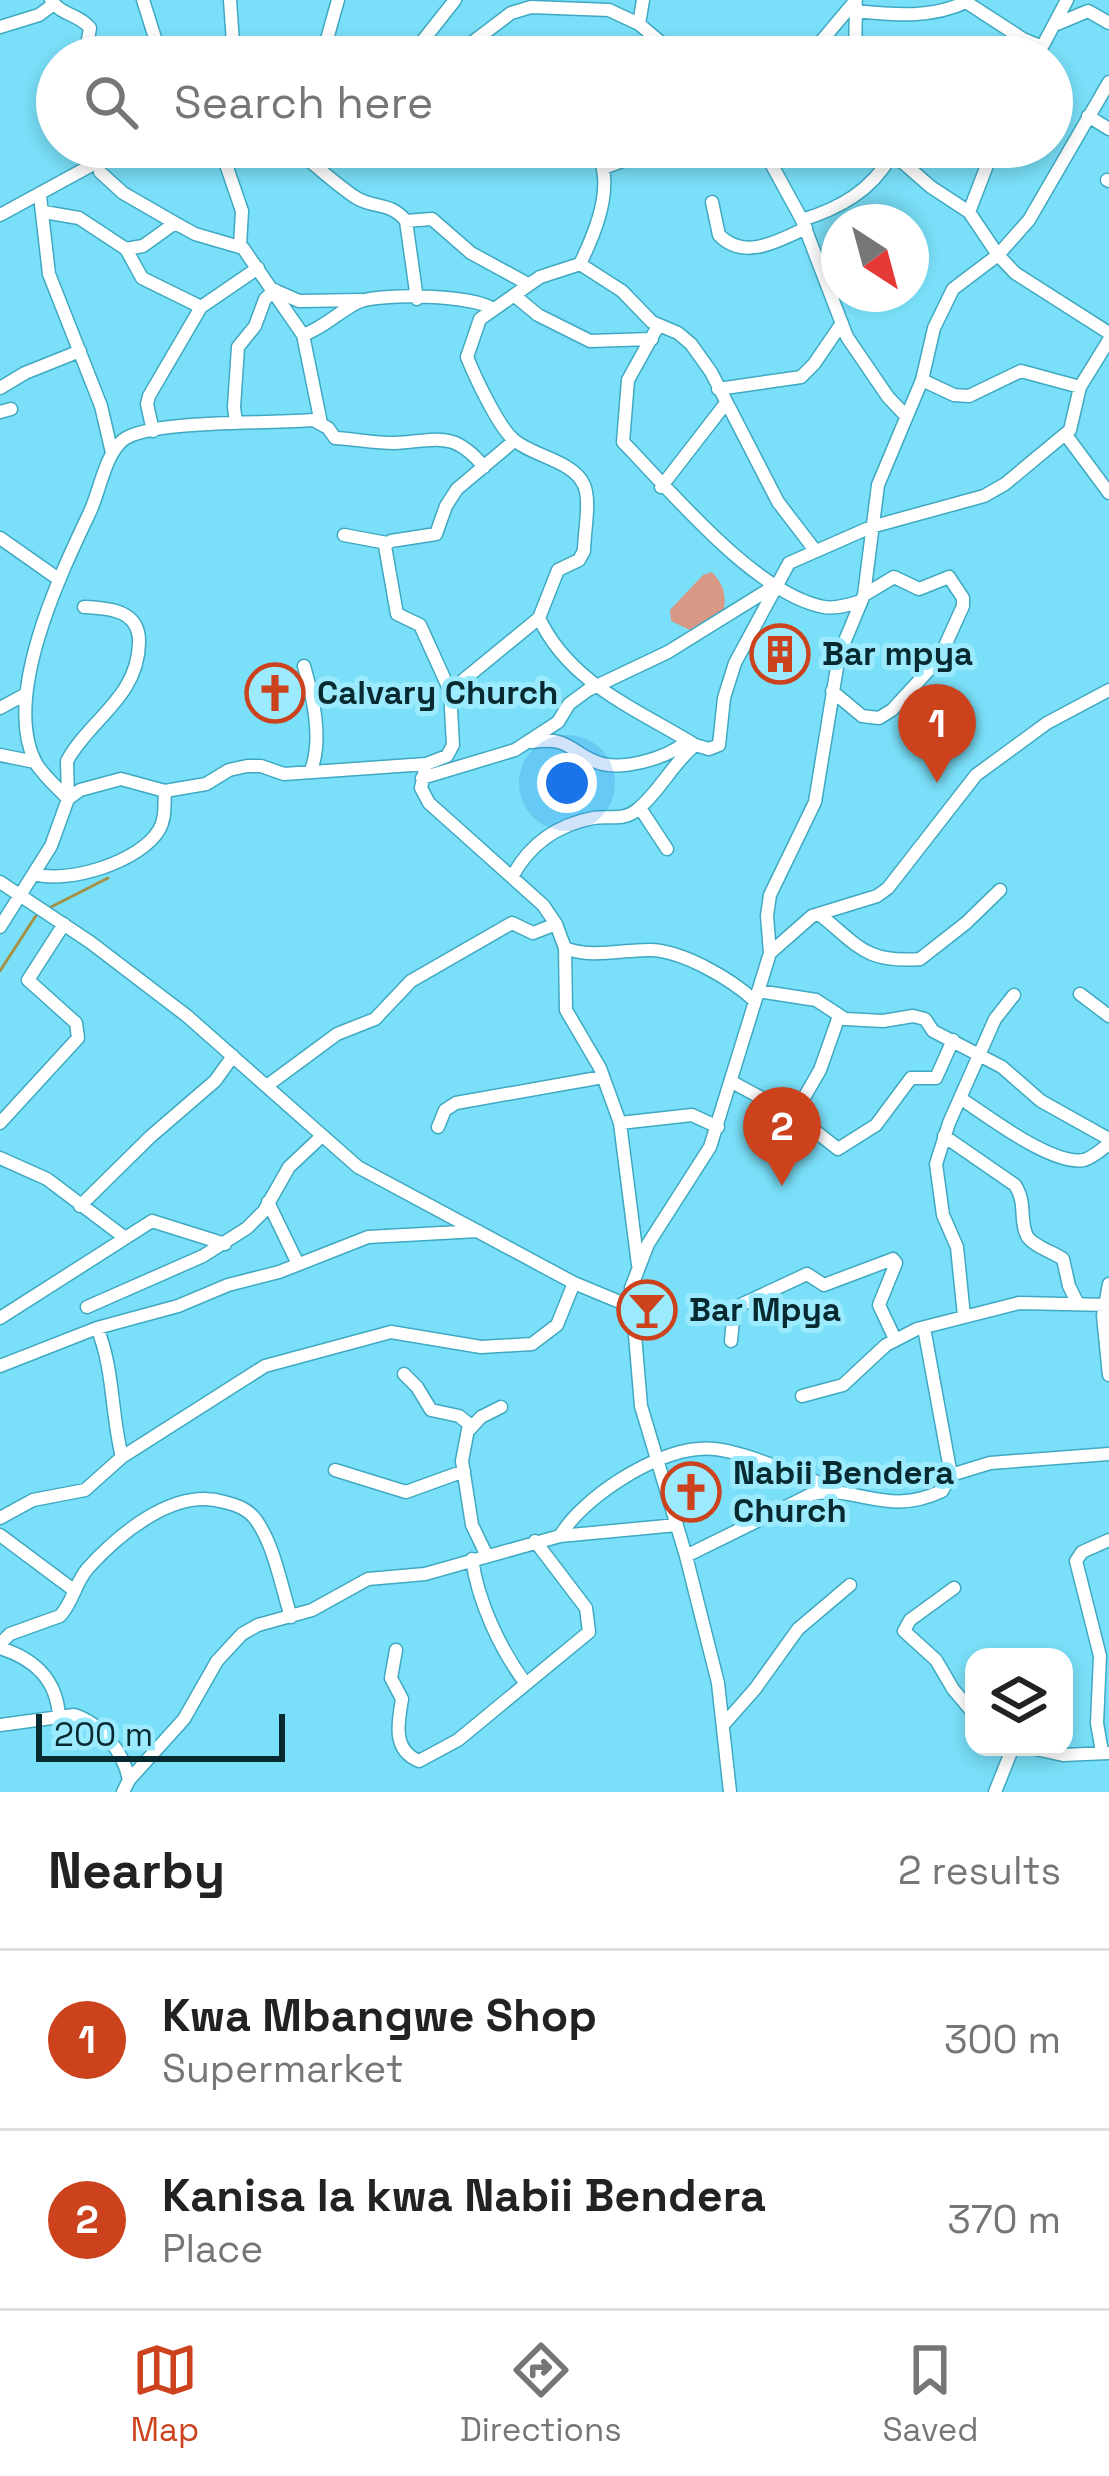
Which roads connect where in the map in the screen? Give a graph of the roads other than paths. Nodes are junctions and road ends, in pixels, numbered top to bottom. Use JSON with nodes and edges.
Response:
{"nodes":[{"id":1,"x":143,"y":0,"type":"edge"},
{"id":2,"x":230,"y":0,"type":"edge"},
{"id":3,"x":338,"y":0,"type":"edge"},
{"id":4,"x":455,"y":0,"type":"edge"},
{"id":5,"x":643,"y":0,"type":"edge"},
{"id":6,"x":1067,"y":0,"type":"edge"},
{"id":7,"x":968,"y":1,"type":"edge"},
{"id":8,"x":52,"y":2,"type":"edge"},
{"id":9,"x":856,"y":4,"type":"edge"},
{"id":10,"x":1109,"y":23,"type":"edge"},
{"id":11,"x":639,"y":24,"type":"junction"},
{"id":12,"x":1054,"y":26,"type":"junction"},
{"id":13,"x":0,"y":27,"type":"edge"},
{"id":14,"x":87,"y":36,"type":"edge"},
{"id":15,"x":154,"y":36,"type":"edge"},
{"id":16,"x":232,"y":36,"type":"edge"},
{"id":17,"x":328,"y":36,"type":"edge"},
{"id":18,"x":427,"y":36,"type":"edge"},
{"id":19,"x":483,"y":36,"type":"edge"},
{"id":20,"x":653,"y":36,"type":"edge"},
{"id":21,"x":827,"y":36,"type":"edge"},
{"id":22,"x":855,"y":36,"type":"edge"},
{"id":23,"x":1019,"y":36,"type":"edge"},
{"id":24,"x":1048,"y":36,"type":"edge"},
{"id":25,"x":1109,"y":82,"type":"edge"},
{"id":26,"x":1088,"y":116,"type":"junction"},
{"id":27,"x":1109,"y":129,"type":"edge"},
{"id":28,"x":1073,"y":142,"type":"edge"},
{"id":29,"x":88,"y":168,"type":"edge"},
{"id":30,"x":227,"y":168,"type":"edge"},
{"id":31,"x":319,"y":168,"type":"edge"},
{"id":32,"x":604,"y":168,"type":"edge"},
{"id":33,"x":773,"y":168,"type":"edge"},
{"id":34,"x":880,"y":168,"type":"edge"},
{"id":35,"x":910,"y":168,"type":"edge"},
{"id":36,"x":986,"y":168,"type":"edge"},
{"id":37,"x":1058,"y":168,"type":"edge"},
{"id":38,"x":100,"y":172,"type":"dead end"},
{"id":39,"x":40,"y":196,"type":"junction"},
{"id":40,"x":712,"y":202,"type":"dead end"},
{"id":41,"x":44,"y":212,"type":"junction"},
{"id":42,"x":970,"y":212,"type":"junction"},
{"id":43,"x":0,"y":215,"type":"edge"},
{"id":44,"x":406,"y":221,"type":"junction"},
{"id":45,"x":175,"y":223,"type":"junction"},
{"id":46,"x":804,"y":224,"type":"junction"},
{"id":47,"x":241,"y":246,"type":"junction"},
{"id":48,"x":125,"y":249,"type":"junction"},
{"id":49,"x":998,"y":255,"type":"junction"},
{"id":50,"x":580,"y":264,"type":"junction"},
{"id":51,"x":257,"y":268,"type":"junction"},
{"id":52,"x":528,"y":284,"type":"junction"},
{"id":53,"x":274,"y":290,"type":"junction"},
{"id":54,"x":515,"y":296,"type":"junction"},
{"id":55,"x":417,"y":299,"type":"junction"},
{"id":56,"x":363,"y":300,"type":"junction"},
{"id":57,"x":201,"y":307,"type":"junction"},
{"id":58,"x":493,"y":309,"type":"junction"},
{"id":59,"x":842,"y":323,"type":"junction"},
{"id":60,"x":655,"y":332,"type":"junction"},
{"id":61,"x":303,"y":335,"type":"junction"},
{"id":62,"x":1109,"y":337,"type":"edge"},
{"id":63,"x":80,"y":351,"type":"junction"},
{"id":64,"x":922,"y":380,"type":"junction"},
{"id":65,"x":1080,"y":387,"type":"junction"},
{"id":66,"x":0,"y":388,"type":"edge"},
{"id":67,"x":718,"y":389,"type":"junction"},
{"id":68,"x":726,"y":403,"type":"junction"},
{"id":69,"x":906,"y":416,"type":"junction"},
{"id":70,"x":321,"y":422,"type":"junction"},
{"id":71,"x":236,"y":423,"type":"junction"},
{"id":72,"x":153,"y":431,"type":"junction"},
{"id":73,"x":1066,"y":435,"type":"junction"},
{"id":74,"x":514,"y":441,"type":"junction"},
{"id":75,"x":112,"y":453,"type":"junction"},
{"id":76,"x":1109,"y":465,"type":"edge"},
{"id":77,"x":484,"y":467,"type":"junction"},
{"id":78,"x":1097,"y":475,"type":"junction"},
{"id":79,"x":661,"y":487,"type":"junction"},
{"id":80,"x":1109,"y":494,"type":"edge"},
{"id":81,"x":871,"y":527,"type":"junction"},
{"id":82,"x":344,"y":535,"type":"dead end"},
{"id":83,"x":0,"y":538,"type":"edge"},
{"id":84,"x":387,"y":543,"type":"junction"},
{"id":85,"x":814,"y":549,"type":"junction"},
{"id":86,"x":57,"y":578,"type":"junction"},
{"id":87,"x":777,"y":584,"type":"junction"},
{"id":88,"x":862,"y":598,"type":"junction"},
{"id":89,"x":84,"y":607,"type":"dead end"},
{"id":90,"x":539,"y":618,"type":"junction"},
{"id":91,"x":304,"y":666,"type":"dead end"},
{"id":92,"x":596,"y":687,"type":"junction"},
{"id":93,"x":1109,"y":690,"type":"edge"},
{"id":94,"x":450,"y":691,"type":"junction"},
{"id":95,"x":832,"y":691,"type":"junction"},
{"id":96,"x":24,"y":695,"type":"junction"},
{"id":97,"x":0,"y":708,"type":"edge"},
{"id":98,"x":692,"y":742,"type":"junction"},
{"id":99,"x":525,"y":743,"type":"junction"},
{"id":100,"x":0,"y":755,"type":"edge"},
{"id":101,"x":35,"y":762,"type":"junction"},
{"id":102,"x":311,"y":770,"type":"junction"},
{"id":103,"x":424,"y":771,"type":"junction"},
{"id":104,"x":164,"y":791,"type":"junction"},
{"id":105,"x":68,"y":799,"type":"junction"},
{"id":106,"x":640,"y":808,"type":"junction"},
{"id":107,"x":667,"y":849,"type":"dead end"},
{"id":108,"x":34,"y":874,"type":"junction"},
{"id":109,"x":512,"y":878,"type":"junction"},
{"id":110,"x":0,"y":882,"type":"edge"},
{"id":111,"x":1000,"y":890,"type":"dead end"},
{"id":112,"x":19,"y":895,"type":"junction"},
{"id":113,"x":819,"y":914,"type":"junction"},
{"id":114,"x":556,"y":923,"type":"junction"},
{"id":115,"x":64,"y":924,"type":"junction"},
{"id":116,"x":0,"y":927,"type":"edge"},
{"id":117,"x":565,"y":948,"type":"junction"},
{"id":118,"x":770,"y":953,"type":"junction"},
{"id":119,"x":1080,"y":994,"type":"dead end"},
{"id":120,"x":1014,"y":995,"type":"dead end"},
{"id":121,"x":756,"y":996,"type":"junction"},
{"id":122,"x":839,"y":1016,"type":"junction"},
{"id":123,"x":1109,"y":1016,"type":"edge"},
{"id":124,"x":953,"y":1040,"type":"junction"},
{"id":125,"x":980,"y":1054,"type":"junction"},
{"id":126,"x":233,"y":1056,"type":"junction"},
{"id":127,"x":603,"y":1077,"type":"junction"},
{"id":128,"x":732,"y":1082,"type":"junction"},
{"id":129,"x":268,"y":1085,"type":"junction"},
{"id":130,"x":960,"y":1098,"type":"junction"},
{"id":131,"x":794,"y":1115,"type":"junction"},
{"id":132,"x":0,"y":1123,"type":"edge"},
{"id":133,"x":620,"y":1123,"type":"junction"},
{"id":134,"x":438,"y":1126,"type":"dead end"},
{"id":135,"x":718,"y":1127,"type":"junction"},
{"id":136,"x":322,"y":1136,"type":"junction"},
{"id":137,"x":944,"y":1136,"type":"junction"},
{"id":138,"x":1109,"y":1142,"type":"edge"},
{"id":139,"x":0,"y":1158,"type":"edge"},
{"id":140,"x":268,"y":1202,"type":"junction"},
{"id":141,"x":80,"y":1206,"type":"junction"},
{"id":142,"x":482,"y":1231,"type":"junction"},
{"id":143,"x":124,"y":1238,"type":"junction"},
{"id":144,"x":225,"y":1244,"type":"junction"},
{"id":145,"x":298,"y":1264,"type":"junction"},
{"id":146,"x":638,"y":1266,"type":"junction"},
{"id":147,"x":574,"y":1283,"type":"junction"},
{"id":148,"x":1109,"y":1284,"type":"edge"},
{"id":149,"x":1077,"y":1302,"type":"junction"},
{"id":150,"x":1107,"y":1305,"type":"edge"},
{"id":151,"x":88,"y":1307,"type":"dead end"},
{"id":152,"x":632,"y":1307,"type":"junction"},
{"id":153,"x":964,"y":1316,"type":"junction"},
{"id":154,"x":0,"y":1318,"type":"edge"},
{"id":155,"x":97,"y":1328,"type":"junction"},
{"id":156,"x":924,"y":1328,"type":"junction"},
{"id":157,"x":895,"y":1339,"type":"junction"},
{"id":158,"x":731,"y":1341,"type":"dead end"},
{"id":159,"x":0,"y":1366,"type":"edge"},
{"id":160,"x":404,"y":1374,"type":"dead end"},
{"id":161,"x":1109,"y":1375,"type":"edge"},
{"id":162,"x":802,"y":1396,"type":"dead end"},
{"id":163,"x":501,"y":1407,"type":"dead end"},
{"id":164,"x":470,"y":1429,"type":"junction"},
{"id":165,"x":1109,"y":1454,"type":"edge"},
{"id":166,"x":122,"y":1457,"type":"junction"},
{"id":167,"x":656,"y":1462,"type":"junction"},
{"id":168,"x":335,"y":1470,"type":"dead end"},
{"id":169,"x":464,"y":1471,"type":"junction"},
{"id":170,"x":951,"y":1475,"type":"junction"},
{"id":171,"x":828,"y":1492,"type":"junction"},
{"id":172,"x":0,"y":1518,"type":"edge"},
{"id":173,"x":677,"y":1526,"type":"junction"},
{"id":174,"x":0,"y":1534,"type":"edge"},
{"id":175,"x":560,"y":1536,"type":"junction"},
{"id":176,"x":1109,"y":1540,"type":"edge"},
{"id":177,"x":535,"y":1541,"type":"junction"},
{"id":178,"x":486,"y":1553,"type":"junction"},
{"id":179,"x":686,"y":1556,"type":"junction"},
{"id":180,"x":472,"y":1559,"type":"junction"},
{"id":181,"x":850,"y":1585,"type":"dead end"},
{"id":182,"x":954,"y":1588,"type":"dead end"},
{"id":183,"x":74,"y":1591,"type":"junction"},
{"id":184,"x":291,"y":1617,"type":"junction"},
{"id":185,"x":0,"y":1646,"type":"edge"},
{"id":186,"x":396,"y":1650,"type":"dead end"},
{"id":187,"x":526,"y":1684,"type":"junction"},
{"id":188,"x":965,"y":1704,"type":"edge"},
{"id":189,"x":59,"y":1717,"type":"junction"},
{"id":190,"x":724,"y":1724,"type":"junction"},
{"id":191,"x":0,"y":1725,"type":"edge"},
{"id":192,"x":1105,"y":1752,"type":"edge"},
{"id":193,"x":1073,"y":1754,"type":"edge"},
{"id":194,"x":1009,"y":1756,"type":"edge"},
{"id":195,"x":126,"y":1786,"type":"edge"},
{"id":196,"x":730,"y":1792,"type":"edge"},
{"id":197,"x":995,"y":1792,"type":"edge"}],
"edges":[{"from":1,"to":15,"type":"street"},
{"from":2,"to":16,"type":"street"},
{"from":3,"to":17,"type":"street"},
{"from":4,"to":18,"type":"street"},
{"from":5,"to":11,"type":"street"},
{"from":6,"to":12,"type":"street"},
{"from":7,"to":9,"type":"street"},
{"from":7,"to":23,"type":"street"},
{"from":8,"to":13,"type":"street"},
{"from":8,"to":14,"type":"street"},
{"from":9,"to":21,"type":"street"},
{"from":9,"to":22,"type":"street"},
{"from":10,"to":12,"type":"street"},
{"from":11,"to":19,"type":"street"},
{"from":11,"to":20,"type":"street"},
{"from":12,"to":24,"type":"street"},
{"from":25,"to":26,"type":"street"},
{"from":26,"to":27,"type":"street"},
{"from":26,"to":28,"type":"street"},
{"from":29,"to":39,"type":"street"},
{"from":30,"to":47,"type":"street"},
{"from":31,"to":44,"type":"street"},
{"from":32,"to":50,"type":"street"},
{"from":33,"to":46,"type":"street"},
{"from":34,"to":46,"type":"street"},
{"from":35,"to":42,"type":"street"},
{"from":36,"to":42,"type":"street"},
{"from":37,"to":49,"type":"street"},
{"from":38,"to":45,"type":"street"},
{"from":39,"to":41,"type":"street"},
{"from":39,"to":43,"type":"street"},
{"from":40,"to":46,"type":"street"},
{"from":41,"to":48,"type":"street"},
{"from":41,"to":63,"type":"street"},
{"from":42,"to":49,"type":"street"},
{"from":44,"to":52,"type":"street"},
{"from":44,"to":55,"type":"street"},
{"from":45,"to":47,"type":"street"},
{"from":45,"to":48,"type":"street"},
{"from":46,"to":59,"type":"street"},
{"from":47,"to":51,"type":"street"},
{"from":48,"to":57,"type":"street"},
{"from":49,"to":62,"type":"street"},
{"from":49,"to":64,"type":"street"},
{"from":50,"to":52,"type":"street"},
{"from":50,"to":60,"type":"street"},
{"from":51,"to":53,"type":"street"},
{"from":51,"to":57,"type":"street"},
{"from":52,"to":54,"type":"street"},
{"from":53,"to":56,"type":"street"},
{"from":53,"to":61,"type":"street"},
{"from":53,"to":71,"type":"street"},
{"from":54,"to":58,"type":"street"},
{"from":54,"to":60,"type":"street"},
{"from":55,"to":56,"type":"street"},
{"from":55,"to":58,"type":"street"},
{"from":56,"to":61,"type":"street"},
{"from":57,"to":72,"type":"street"},
{"from":58,"to":74,"type":"street"},
{"from":59,"to":67,"type":"street"},
{"from":59,"to":69,"type":"street"},
{"from":60,"to":67,"type":"street"},
{"from":60,"to":79,"type":"street"},
{"from":61,"to":70,"type":"street"},
{"from":62,"to":65,"type":"street"},
{"from":63,"to":66,"type":"street"},
{"from":63,"to":75,"type":"street"},
{"from":64,"to":65,"type":"street"},
{"from":64,"to":69,"type":"street"},
{"from":65,"to":73,"type":"street"},
{"from":67,"to":68,"type":"street"},
{"from":68,"to":79,"type":"street"},
{"from":68,"to":85,"type":"street"},
{"from":69,"to":81,"type":"street"},
{"from":70,"to":71,"type":"street"},
{"from":70,"to":77,"type":"street"},
{"from":71,"to":72,"type":"street"},
{"from":72,"to":75,"type":"street"},
{"from":73,"to":78,"type":"street"},
{"from":73,"to":81,"type":"street"},
{"from":74,"to":77,"type":"street"},
{"from":74,"to":90,"type":"street"},
{"from":75,"to":86,"type":"street"},
{"from":76,"to":78,"type":"street"},
{"from":77,"to":84,"type":"street"},
{"from":78,"to":80,"type":"street"},
{"from":79,"to":87,"type":"street"},
{"from":81,"to":85,"type":"street"},
{"from":81,"to":88,"type":"street"},
{"from":82,"to":84,"type":"street"},
{"from":83,"to":86,"type":"street"},
{"from":84,"to":94,"type":"street"},
{"from":85,"to":87,"type":"street"},
{"from":86,"to":96,"type":"street"},
{"from":87,"to":88,"type":"street"},
{"from":87,"to":92,"type":"street"},
{"from":87,"to":98,"type":"street"},
{"from":88,"to":95,"type":"street"},
{"from":88,"to":95,"type":"street"},
{"from":89,"to":105,"type":"street"},
{"from":90,"to":92,"type":"street"},
{"from":90,"to":94,"type":"street"},
{"from":91,"to":102,"type":"street"},
{"from":92,"to":98,"type":"street"},
{"from":92,"to":99,"type":"street"},
{"from":93,"to":113,"type":"street"},
{"from":94,"to":103,"type":"street"},
{"from":95,"to":118,"type":"street"},
{"from":96,"to":97,"type":"street"},
{"from":96,"to":101,"type":"street"},
{"from":98,"to":99,"type":"street"},
{"from":98,"to":106,"type":"street"},
{"from":99,"to":103,"type":"street"},
{"from":100,"to":101,"type":"street"},
{"from":101,"to":105,"type":"street"},
{"from":102,"to":103,"type":"street"},
{"from":102,"to":104,"type":"street"},
{"from":103,"to":109,"type":"street"},
{"from":104,"to":105,"type":"street"},
{"from":104,"to":108,"type":"street"},
{"from":105,"to":108,"type":"street"},
{"from":106,"to":107,"type":"street"},
{"from":106,"to":109,"type":"street"},
{"from":108,"to":112,"type":"street"},
{"from":109,"to":114,"type":"street"},
{"from":110,"to":112,"type":"street"},
{"from":111,"to":113,"type":"street"},
{"from":112,"to":115,"type":"street"},
{"from":112,"to":116,"type":"street"},
{"from":113,"to":118,"type":"street"},
{"from":114,"to":117,"type":"street"},
{"from":114,"to":129,"type":"street"},
{"from":115,"to":126,"type":"street"},
{"from":115,"to":132,"type":"street"},
{"from":117,"to":121,"type":"street"},
{"from":117,"to":127,"type":"street"},
{"from":118,"to":121,"type":"street"},
{"from":119,"to":123,"type":"street"},
{"from":120,"to":125,"type":"street"},
{"from":121,"to":122,"type":"street"},
{"from":121,"to":128,"type":"street"},
{"from":122,"to":124,"type":"street"},
{"from":122,"to":131,"type":"street"},
{"from":124,"to":125,"type":"street"},
{"from":124,"to":131,"type":"street"},
{"from":125,"to":130,"type":"street"},
{"from":125,"to":138,"type":"street"},
{"from":126,"to":129,"type":"street"},
{"from":126,"to":141,"type":"street"},
{"from":127,"to":133,"type":"street"},
{"from":127,"to":134,"type":"street"},
{"from":128,"to":131,"type":"street"},
{"from":128,"to":135,"type":"street"},
{"from":129,"to":136,"type":"street"},
{"from":130,"to":137,"type":"street"},
{"from":130,"to":138,"type":"street"},
{"from":133,"to":135,"type":"street"},
{"from":133,"to":146,"type":"street"},
{"from":135,"to":146,"type":"street"},
{"from":136,"to":140,"type":"street"},
{"from":136,"to":142,"type":"street"},
{"from":137,"to":149,"type":"street"},
{"from":137,"to":153,"type":"street"},
{"from":139,"to":141,"type":"street"},
{"from":140,"to":144,"type":"street"},
{"from":140,"to":145,"type":"street"},
{"from":141,"to":143,"type":"street"},
{"from":142,"to":145,"type":"street"},
{"from":142,"to":147,"type":"street"},
{"from":143,"to":144,"type":"street"},
{"from":143,"to":154,"type":"street"},
{"from":144,"to":151,"type":"street"},
{"from":145,"to":155,"type":"street"},
{"from":146,"to":152,"type":"street"},
{"from":147,"to":152,"type":"street"},
{"from":147,"to":166,"type":"street"},
{"from":148,"to":150,"type":"street"},
{"from":149,"to":150,"type":"street"},
{"from":149,"to":153,"type":"street"},
{"from":150,"to":161,"type":"street"},
{"from":152,"to":167,"type":"street"},
{"from":153,"to":156,"type":"street"},
{"from":155,"to":159,"type":"street"},
{"from":155,"to":166,"type":"street"},
{"from":156,"to":157,"type":"street"},
{"from":156,"to":170,"type":"street"},
{"from":157,"to":158,"type":"street"},
{"from":157,"to":162,"type":"street"},
{"from":160,"to":164,"type":"street"},
{"from":163,"to":164,"type":"street"},
{"from":164,"to":169,"type":"street"},
{"from":165,"to":170,"type":"street"},
{"from":166,"to":172,"type":"street"},
{"from":167,"to":171,"type":"street"},
{"from":167,"to":173,"type":"street"},
{"from":167,"to":175,"type":"street"},
{"from":168,"to":169,"type":"street"},
{"from":169,"to":178,"type":"street"},
{"from":170,"to":171,"type":"street"},
{"from":171,"to":179,"type":"street"},
{"from":173,"to":175,"type":"street"},
{"from":173,"to":179,"type":"street"},
{"from":174,"to":183,"type":"street"},
{"from":175,"to":177,"type":"street"},
{"from":176,"to":192,"type":"street"},
{"from":177,"to":178,"type":"street"},
{"from":177,"to":187,"type":"street"},
{"from":178,"to":180,"type":"street"},
{"from":179,"to":190,"type":"street"},
{"from":180,"to":184,"type":"street"},
{"from":180,"to":187,"type":"street"},
{"from":181,"to":190,"type":"street"},
{"from":182,"to":188,"type":"street"},
{"from":183,"to":184,"type":"street"},
{"from":183,"to":185,"type":"street"},
{"from":184,"to":195,"type":"street"},
{"from":185,"to":189,"type":"street"},
{"from":186,"to":187,"type":"street"},
{"from":189,"to":191,"type":"street"},
{"from":189,"to":195,"type":"street"},
{"from":190,"to":196,"type":"street"},
{"from":192,"to":193,"type":"street"},
{"from":194,"to":197,"type":"street"}]}
